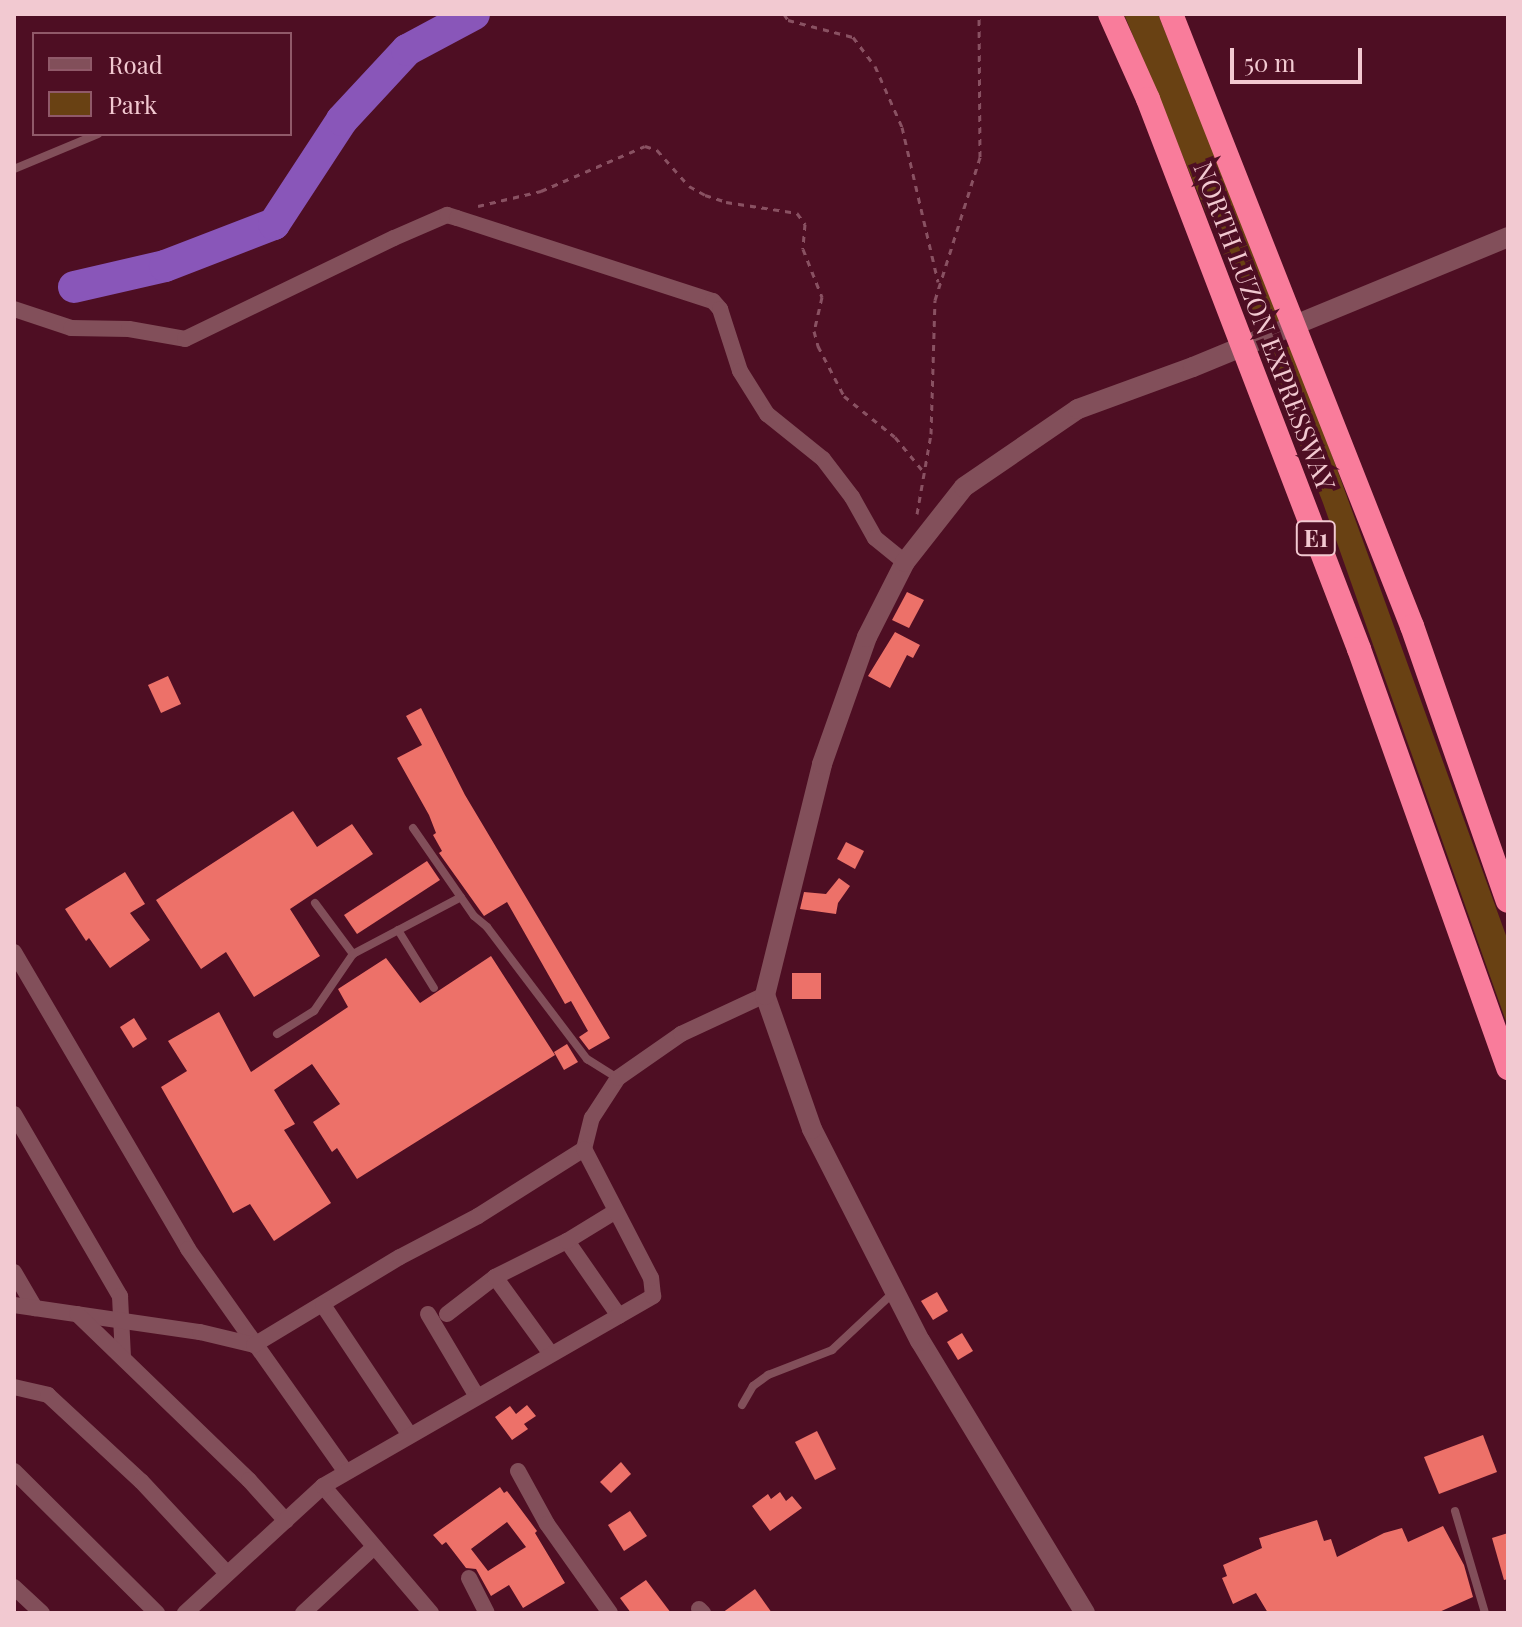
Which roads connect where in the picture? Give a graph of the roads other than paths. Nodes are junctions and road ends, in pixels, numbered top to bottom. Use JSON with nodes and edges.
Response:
{"nodes":[{"id":1,"x":1110,"y":14,"type":"edge"},
{"id":2,"x":1171,"y":14,"type":"edge"},
{"id":3,"x":93,"y":136,"type":"edge"},
{"id":4,"x":14,"y":169,"type":"edge"},
{"id":5,"x":1508,"y":237,"type":"edge"},
{"id":6,"x":14,"y":309,"type":"edge"},
{"id":7,"x":905,"y":562,"type":"junction"},
{"id":8,"x":413,"y":828,"type":"dead end"},
{"id":9,"x":461,"y":897,"type":"junction"},
{"id":10,"x":1508,"y":901,"type":"edge"},
{"id":11,"x":315,"y":903,"type":"dead end"},
{"id":12,"x":398,"y":930,"type":"junction"},
{"id":13,"x":353,"y":954,"type":"junction"},
{"id":14,"x":17,"y":963,"type":"edge"},
{"id":15,"x":434,"y":988,"type":"dead end"},
{"id":16,"x":765,"y":995,"type":"junction"},
{"id":17,"x":277,"y":1034,"type":"dead end"},
{"id":18,"x":1508,"y":1068,"type":"edge"},
{"id":19,"x":618,"y":1078,"type":"junction"},
{"id":20,"x":14,"y":1114,"type":"edge"},
{"id":21,"x":584,"y":1149,"type":"junction"},
{"id":22,"x":616,"y":1211,"type":"junction"},
{"id":23,"x":567,"y":1241,"type":"junction"},
{"id":24,"x":14,"y":1272,"type":"edge"},
{"id":25,"x":495,"y":1277,"type":"junction"},
{"id":26,"x":895,"y":1291,"type":"junction"},
{"id":27,"x":14,"y":1305,"type":"edge"},
{"id":28,"x":323,"y":1305,"type":"junction"},
{"id":29,"x":35,"y":1308,"type":"junction"},
{"id":30,"x":77,"y":1314,"type":"junction"},
{"id":31,"x":428,"y":1314,"type":"dead end"},
{"id":32,"x":447,"y":1314,"type":"dead end"},
{"id":33,"x":619,"y":1316,"type":"junction"},
{"id":34,"x":120,"y":1319,"type":"junction"},
{"id":35,"x":254,"y":1345,"type":"junction"},
{"id":36,"x":551,"y":1354,"type":"junction"},
{"id":37,"x":123,"y":1357,"type":"junction"},
{"id":38,"x":14,"y":1387,"type":"edge"},
{"id":39,"x":476,"y":1395,"type":"junction"},
{"id":40,"x":742,"y":1405,"type":"dead end"},
{"id":41,"x":409,"y":1434,"type":"junction"},
{"id":42,"x":14,"y":1471,"type":"edge"},
{"id":43,"x":518,"y":1471,"type":"dead end"},
{"id":44,"x":346,"y":1472,"type":"junction"},
{"id":45,"x":323,"y":1486,"type":"junction"},
{"id":46,"x":1455,"y":1511,"type":"dead end"},
{"id":47,"x":286,"y":1521,"type":"junction"},
{"id":48,"x":374,"y":1547,"type":"junction"},
{"id":49,"x":226,"y":1572,"type":"junction"},
{"id":50,"x":469,"y":1578,"type":"dead end"},
{"id":51,"x":14,"y":1587,"type":"edge"},
{"id":52,"x":421,"y":1609,"type":"edge"},
{"id":53,"x":42,"y":1613,"type":"edge"},
{"id":54,"x":157,"y":1613,"type":"edge"},
{"id":55,"x":185,"y":1613,"type":"edge"},
{"id":56,"x":303,"y":1613,"type":"edge"},
{"id":57,"x":487,"y":1613,"type":"edge"},
{"id":58,"x":610,"y":1613,"type":"edge"},
{"id":59,"x":1085,"y":1613,"type":"edge"},
{"id":60,"x":1485,"y":1613,"type":"edge"}],
"edges":[{"from":1,"to":18,"type":"highway","name":"NORTH LUZON EXPRESSWAY","number":"E1"},
{"from":2,"to":10,"type":"highway","name":"NORTH LUZON EXPRESSWAY","number":"E1"},
{"from":3,"to":4,"type":"lane"},
{"from":5,"to":7,"type":"street"},
{"from":6,"to":7,"type":"street"},
{"from":7,"to":16,"type":"street"},
{"from":8,"to":9,"type":"lane"},
{"from":9,"to":12,"type":"lane"},
{"from":9,"to":19,"type":"lane"},
{"from":11,"to":13,"type":"lane"},
{"from":12,"to":13,"type":"lane"},
{"from":12,"to":15,"type":"lane"},
{"from":13,"to":17,"type":"lane"},
{"from":14,"to":35,"type":"street"},
{"from":16,"to":19,"type":"street"},
{"from":16,"to":26,"type":"street"},
{"from":19,"to":21,"type":"street"},
{"from":20,"to":34,"type":"street"},
{"from":21,"to":22,"type":"street"},
{"from":21,"to":28,"type":"street"},
{"from":22,"to":23,"type":"street"},
{"from":22,"to":33,"type":"street"},
{"from":23,"to":25,"type":"street"},
{"from":23,"to":33,"type":"street"},
{"from":24,"to":29,"type":"street"},
{"from":25,"to":32,"type":"street"},
{"from":25,"to":36,"type":"street"},
{"from":26,"to":40,"type":"lane"},
{"from":26,"to":59,"type":"street"},
{"from":27,"to":29,"type":"street"},
{"from":28,"to":35,"type":"street"},
{"from":28,"to":41,"type":"street"},
{"from":29,"to":30,"type":"street"},
{"from":30,"to":34,"type":"street"},
{"from":30,"to":37,"type":"street"},
{"from":31,"to":39,"type":"street"},
{"from":33,"to":36,"type":"street"},
{"from":34,"to":35,"type":"street"},
{"from":34,"to":37,"type":"street"},
{"from":35,"to":44,"type":"street"},
{"from":36,"to":39,"type":"street"},
{"from":37,"to":47,"type":"street"},
{"from":38,"to":49,"type":"street"},
{"from":39,"to":41,"type":"street"},
{"from":41,"to":44,"type":"street"},
{"from":42,"to":54,"type":"street"},
{"from":43,"to":58,"type":"street"},
{"from":44,"to":45,"type":"street"},
{"from":45,"to":47,"type":"street"},
{"from":45,"to":48,"type":"street"},
{"from":46,"to":60,"type":"lane"},
{"from":47,"to":49,"type":"street"},
{"from":48,"to":52,"type":"street"},
{"from":48,"to":56,"type":"street"},
{"from":49,"to":55,"type":"street"},
{"from":50,"to":57,"type":"street"},
{"from":51,"to":53,"type":"street"}]}
